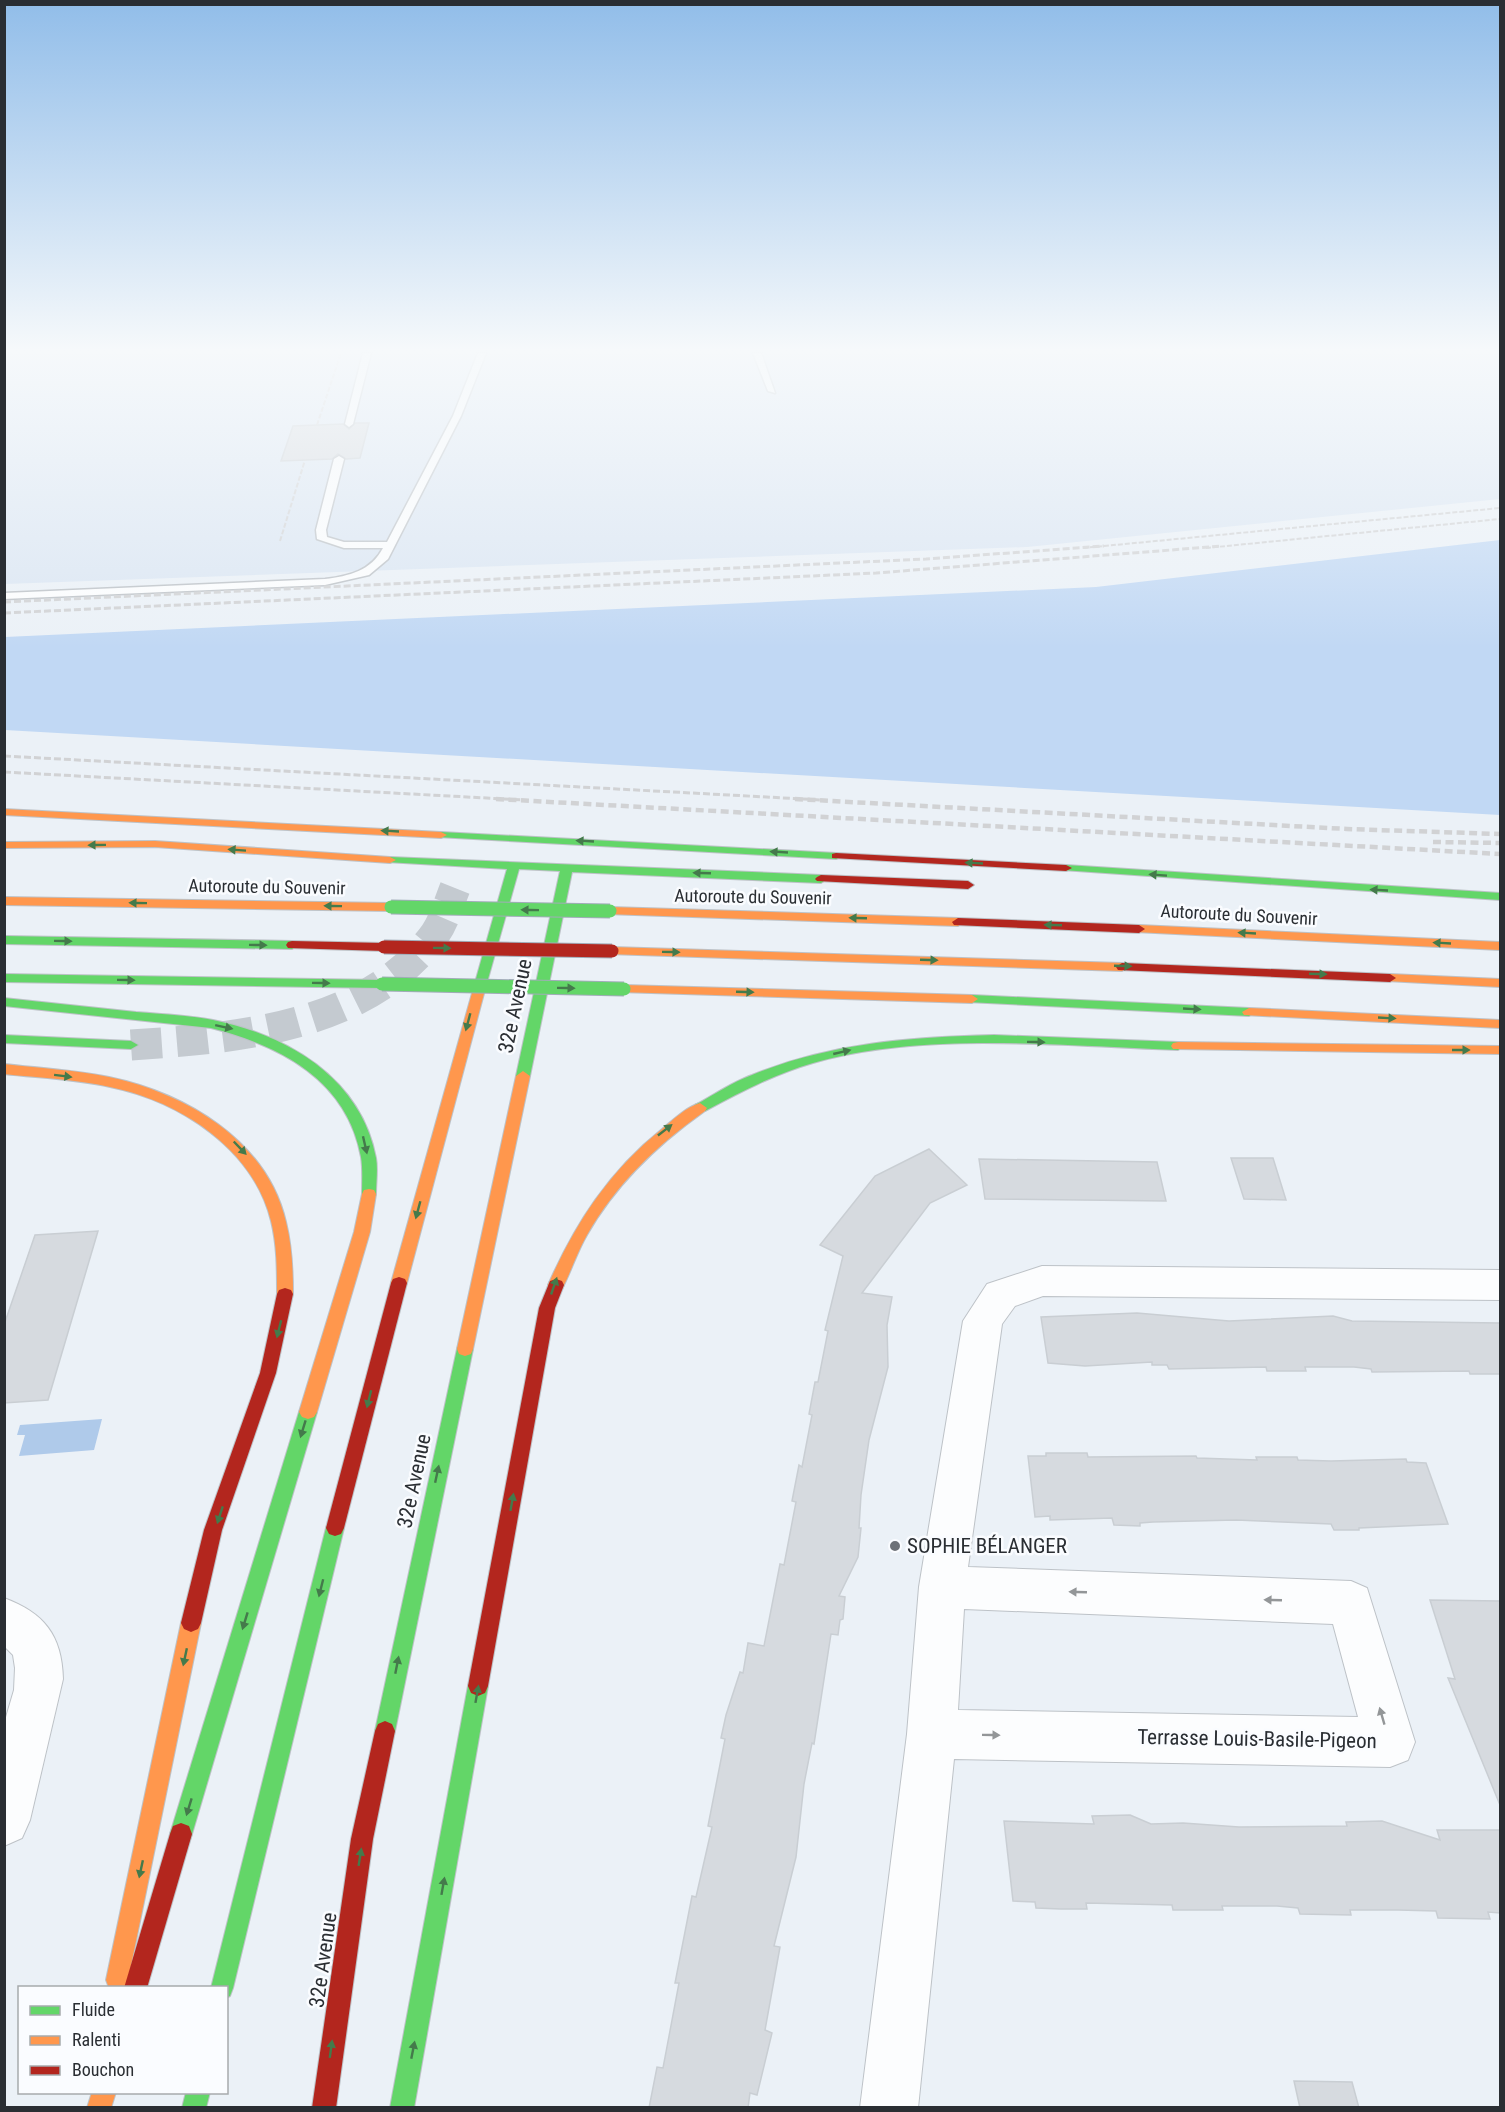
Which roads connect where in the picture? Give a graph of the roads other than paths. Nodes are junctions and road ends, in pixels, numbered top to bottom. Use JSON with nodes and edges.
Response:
{"nodes":[{"id":1,"x":438,"y":452,"type":"edge"},
{"id":2,"x":339,"y":459,"type":"dead end"},
{"id":3,"x":390,"y":544,"type":"junction"},
{"id":4,"x":4,"y":596,"type":"edge"},
{"id":5,"x":4,"y":812,"type":"edge"},
{"id":6,"x":4,"y":845,"type":"edge"},
{"id":7,"x":358,"y":859,"type":"junction"},
{"id":8,"x":227,"y":863,"type":"dead end"},
{"id":9,"x":462,"y":863,"type":"junction"},
{"id":10,"x":513,"y":865,"type":"junction"},
{"id":11,"x":567,"y":867,"type":"junction"},
{"id":12,"x":457,"y":882,"type":"tunnel mouth"},
{"id":13,"x":986,"y":886,"type":"dead end"},
{"id":14,"x":1321,"y":887,"type":"junction"},
{"id":15,"x":1148,"y":888,"type":"dead end"},
{"id":16,"x":1500,"y":897,"type":"edge"},
{"id":17,"x":4,"y":901,"type":"edge"},
{"id":18,"x":4,"y":940,"type":"edge"},
{"id":19,"x":1500,"y":946,"type":"edge"},
{"id":20,"x":4,"y":978,"type":"edge"},
{"id":21,"x":1500,"y":983,"type":"edge"},
{"id":22,"x":4,"y":1002,"type":"edge"},
{"id":23,"x":1500,"y":1024,"type":"edge"},
{"id":24,"x":4,"y":1039,"type":"edge"},
{"id":25,"x":131,"y":1045,"type":"tunnel mouth"},
{"id":26,"x":1500,"y":1050,"type":"edge"},
{"id":27,"x":4,"y":1069,"type":"edge"},
{"id":28,"x":1500,"y":1285,"type":"edge"},
{"id":29,"x":942,"y":1587,"type":"junction"},
{"id":30,"x":4,"y":1620,"type":"edge"},
{"id":31,"x":932,"y":1734,"type":"junction"},
{"id":32,"x":4,"y":1820,"type":"edge"},
{"id":33,"x":116,"y":1986,"type":"edge"},
{"id":34,"x":136,"y":1986,"type":"edge"},
{"id":35,"x":222,"y":1986,"type":"edge"},
{"id":36,"x":324,"y":2108,"type":"edge"},
{"id":37,"x":402,"y":2108,"type":"edge"},
{"id":38,"x":890,"y":2108,"type":"edge"}],
"edges":[{"from":1,"to":3,"type":"lane"},
{"from":2,"to":3,"type":"lane"},
{"from":3,"to":4,"type":"lane"},
{"from":14,"to":5,"type":"main road","one_way":true},
{"from":7,"to":6,"type":"main road","one_way":true},
{"from":7,"to":8,"type":"main road"},
{"from":7,"to":9,"type":"main road"},
{"from":9,"to":10,"type":"main road"},
{"from":9,"to":12,"type":"main road"},
{"from":10,"to":11,"type":"main road"},
{"from":10,"to":35,"type":"main road","name":"32e Avenue","one_way":true},
{"from":13,"to":11,"type":"main road","one_way":true},
{"from":36,"to":11,"type":"main road","name":"32e Avenue","one_way":true},
{"from":14,"to":15,"type":"main road"},
{"from":16,"to":14,"type":"main road","one_way":true},
{"from":19,"to":17,"type":"main road","name":"Autoroute du Souvenir","one_way":true,"bridge":true},
{"from":18,"to":21,"type":"main road","one_way":true,"bridge":true},
{"from":20,"to":23,"type":"main road","one_way":true,"bridge":true},
{"from":22,"to":34,"type":"main road","one_way":true},
{"from":24,"to":25,"type":"main road"},
{"from":37,"to":26,"type":"main road","one_way":true},
{"from":27,"to":33,"type":"main road","one_way":true},
{"from":28,"to":29,"type":"street"},
{"from":29,"to":31,"type":"street"},
{"from":31,"to":29,"type":"street","name":"Terrasse Louis-Basile-Pigeon","one_way":true},
{"from":30,"to":32,"type":"street"},
{"from":31,"to":38,"type":"street"}]}
